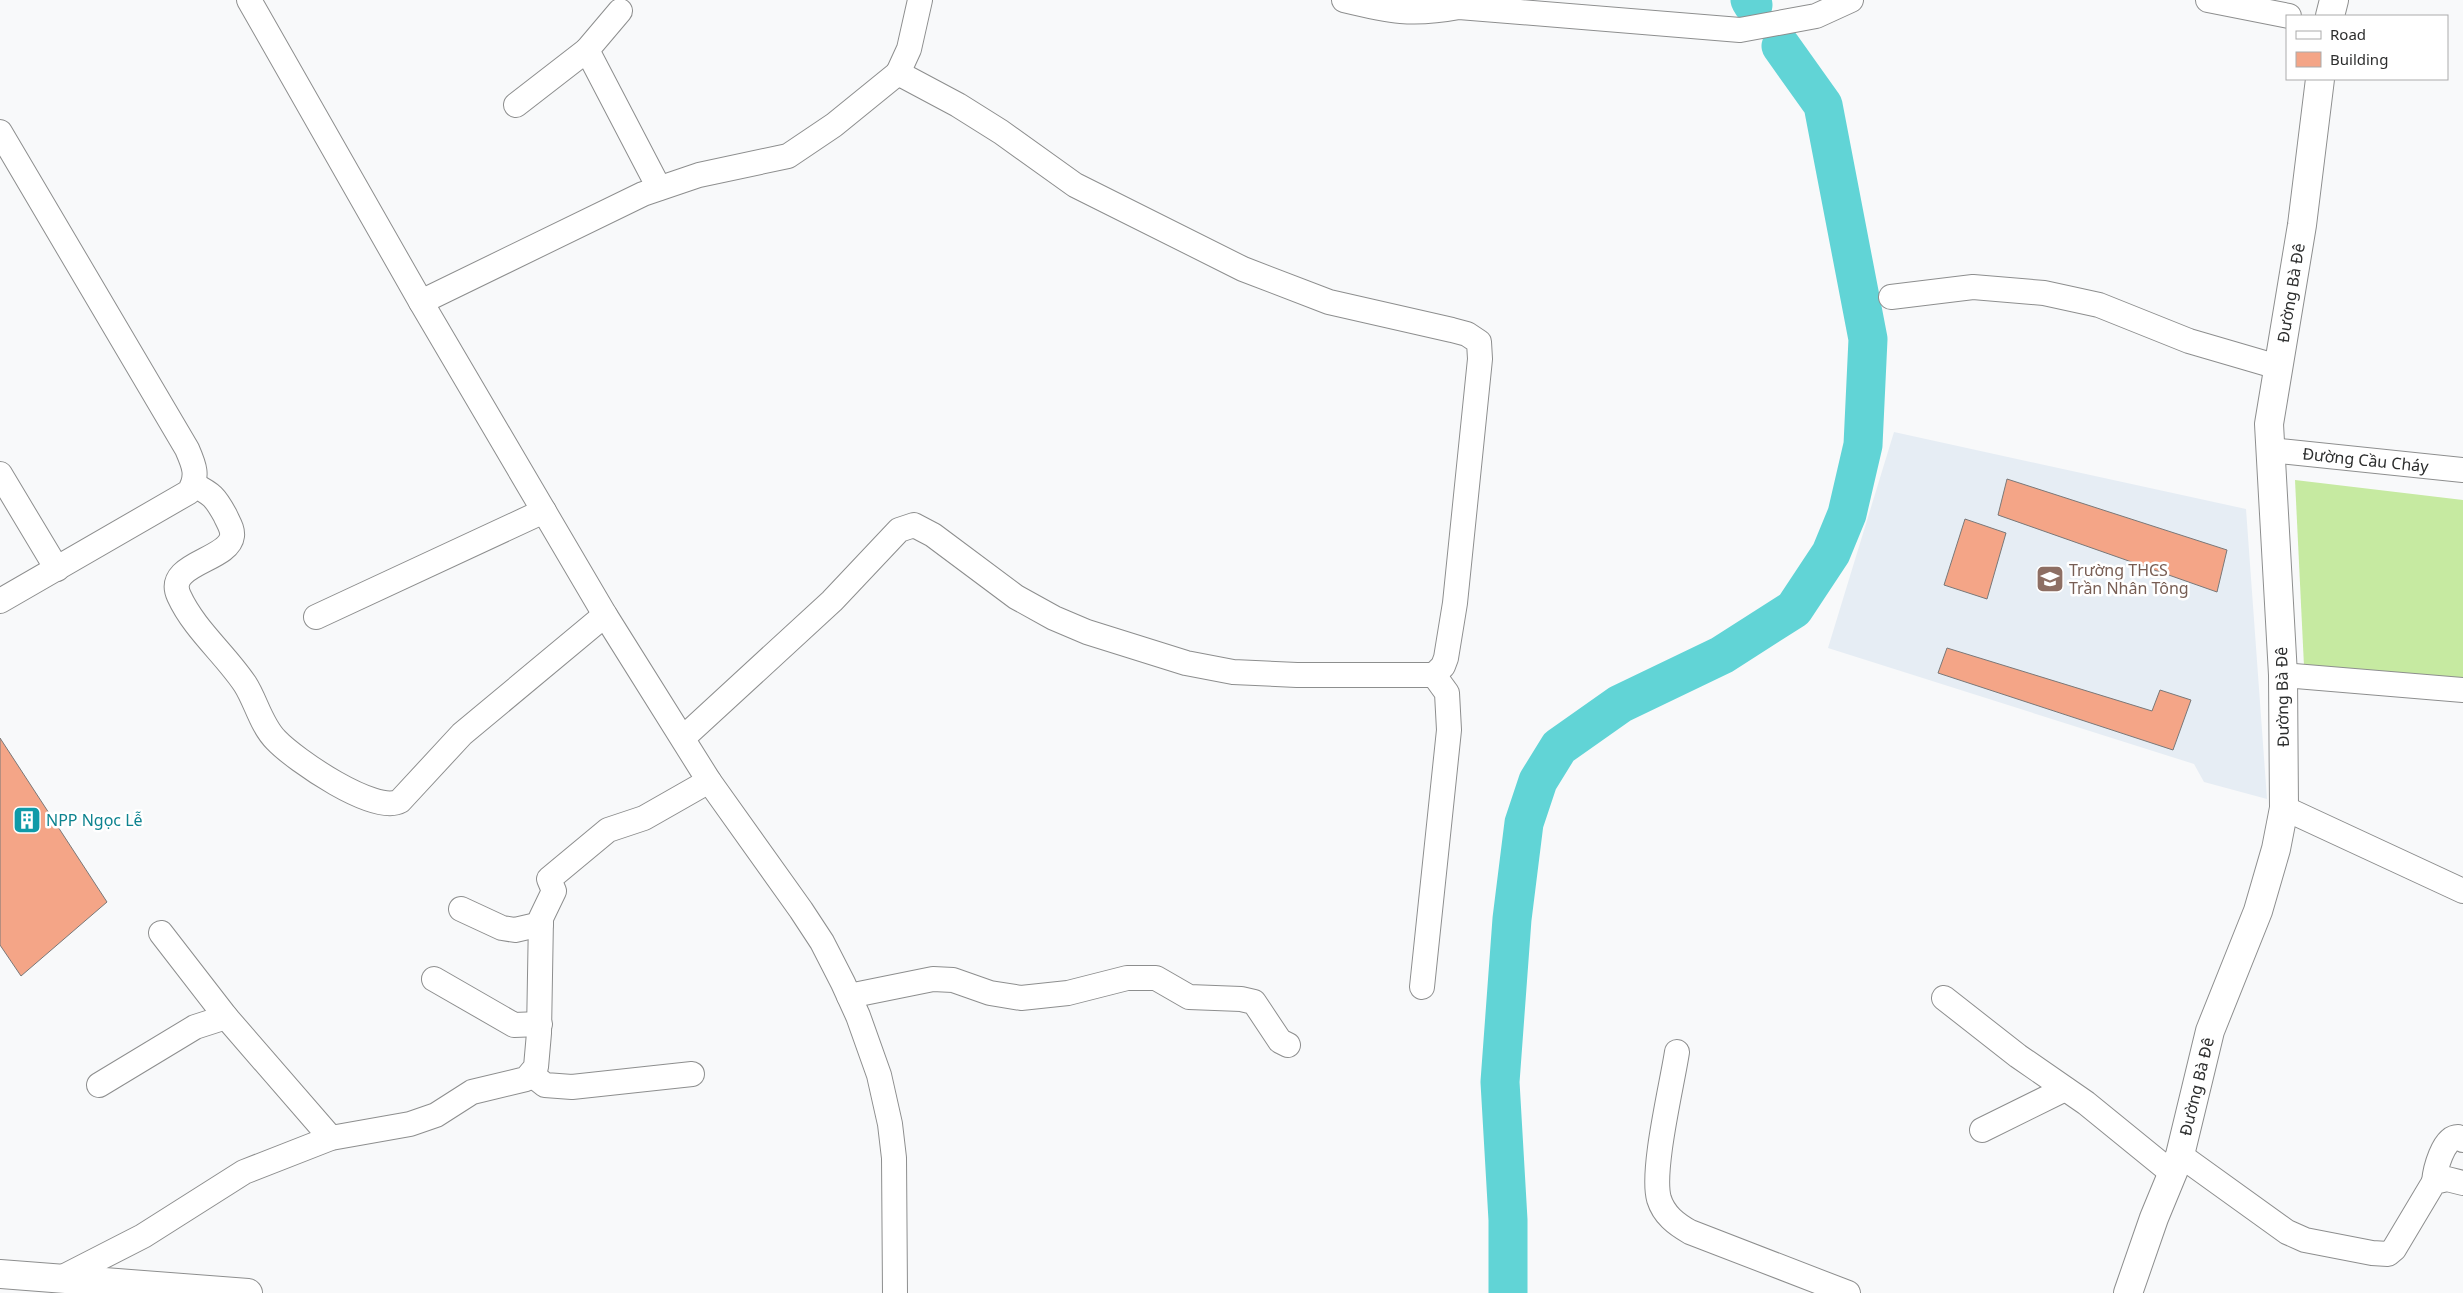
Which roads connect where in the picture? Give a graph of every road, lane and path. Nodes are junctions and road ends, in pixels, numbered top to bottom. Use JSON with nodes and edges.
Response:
{"nodes":[{"id":1,"x":249,"y":0,"type":"edge"},
{"id":2,"x":920,"y":0,"type":"edge"},
{"id":3,"x":1344,"y":0,"type":"edge"},
{"id":4,"x":1851,"y":0,"type":"edge"},
{"id":5,"x":2208,"y":0,"type":"edge"},
{"id":6,"x":2334,"y":0,"type":"edge"},
{"id":7,"x":620,"y":11,"type":"dead end"},
{"id":8,"x":2286,"y":15,"type":"edge"},
{"id":9,"x":2330,"y":15,"type":"edge"},
{"id":10,"x":587,"y":50,"type":"junction"},
{"id":11,"x":898,"y":74,"type":"junction"},
{"id":12,"x":2320,"y":80,"type":"edge"},
{"id":13,"x":516,"y":105,"type":"dead end"},
{"id":14,"x":0,"y":132,"type":"edge"},
{"id":15,"x":659,"y":188,"type":"junction"},
{"id":16,"x":1891,"y":297,"type":"dead end"},
{"id":17,"x":421,"y":302,"type":"junction"},
{"id":18,"x":2278,"y":367,"type":"junction"},
{"id":19,"x":2270,"y":450,"type":"junction"},
{"id":20,"x":2463,"y":470,"type":"edge"},
{"id":21,"x":0,"y":474,"type":"edge"},
{"id":22,"x":194,"y":485,"type":"junction"},
{"id":23,"x":544,"y":511,"type":"junction"},
{"id":24,"x":57,"y":569,"type":"junction"},
{"id":25,"x":0,"y":600,"type":"edge"},
{"id":26,"x":604,"y":615,"type":"junction"},
{"id":27,"x":316,"y":616,"type":"dead end"},
{"id":28,"x":2283,"y":675,"type":"junction"},
{"id":29,"x":1434,"y":676,"type":"junction"},
{"id":30,"x":2463,"y":690,"type":"edge"},
{"id":31,"x":683,"y":738,"type":"junction"},
{"id":32,"x":709,"y":781,"type":"junction"},
{"id":33,"x":2284,"y":808,"type":"junction"},
{"id":34,"x":2463,"y":891,"type":"edge"},
{"id":35,"x":461,"y":909,"type":"dead end"},
{"id":36,"x":541,"y":924,"type":"junction"},
{"id":37,"x":161,"y":933,"type":"dead end"},
{"id":38,"x":434,"y":979,"type":"dead end"},
{"id":39,"x":1422,"y":987,"type":"dead end"},
{"id":40,"x":849,"y":996,"type":"junction"},
{"id":41,"x":1944,"y":998,"type":"dead end"},
{"id":42,"x":226,"y":1017,"type":"junction"},
{"id":43,"x":540,"y":1024,"type":"junction"},
{"id":44,"x":1288,"y":1045,"type":"dead end"},
{"id":45,"x":1677,"y":1052,"type":"dead end"},
{"id":46,"x":531,"y":1074,"type":"junction"},
{"id":47,"x":692,"y":1074,"type":"dead end"},
{"id":48,"x":100,"y":1085,"type":"dead end"},
{"id":49,"x":2065,"y":1089,"type":"junction"},
{"id":50,"x":1982,"y":1130,"type":"dead end"},
{"id":51,"x":331,"y":1138,"type":"junction"},
{"id":52,"x":2463,"y":1140,"type":"edge"},
{"id":53,"x":2176,"y":1164,"type":"junction"},
{"id":54,"x":2434,"y":1182,"type":"junction"},
{"id":55,"x":2463,"y":1183,"type":"edge"},
{"id":56,"x":0,"y":1274,"type":"edge"},
{"id":57,"x":59,"y":1279,"type":"junction"},
{"id":58,"x":248,"y":1293,"type":"edge"},
{"id":59,"x":895,"y":1293,"type":"edge"},
{"id":60,"x":1848,"y":1293,"type":"edge"},
{"id":61,"x":2128,"y":1293,"type":"edge"}],
"edges":[{"from":1,"to":17,"type":"street"},
{"from":2,"to":11,"type":"street"},
{"from":3,"to":4,"type":"street"},
{"from":5,"to":8,"type":"street"},
{"from":6,"to":9,"type":"street"},
{"from":7,"to":10,"type":"street"},
{"from":10,"to":13,"type":"street"},
{"from":10,"to":15,"type":"street"},
{"from":11,"to":15,"type":"street"},
{"from":11,"to":29,"type":"street"},
{"from":12,"to":18,"type":"street","name":"Đường Bà Đê"},
{"from":14,"to":22,"type":"street"},
{"from":15,"to":17,"type":"street"},
{"from":16,"to":18,"type":"street"},
{"from":17,"to":23,"type":"street"},
{"from":18,"to":19,"type":"street","name":"Đường Bà Đê"},
{"from":19,"to":20,"type":"street","name":"Đường Cầu Cháy"},
{"from":19,"to":28,"type":"street","name":"Đường Bà Đê"},
{"from":21,"to":24,"type":"street"},
{"from":22,"to":24,"type":"street"},
{"from":22,"to":26,"type":"street"},
{"from":23,"to":26,"type":"street"},
{"from":23,"to":27,"type":"street"},
{"from":24,"to":25,"type":"street"},
{"from":26,"to":31,"type":"street"},
{"from":28,"to":30,"type":"street"},
{"from":28,"to":33,"type":"street","name":"Đường Bà Đê"},
{"from":29,"to":31,"type":"street"},
{"from":29,"to":39,"type":"street"},
{"from":31,"to":32,"type":"street"},
{"from":32,"to":36,"type":"street"},
{"from":32,"to":40,"type":"street"},
{"from":33,"to":34,"type":"street"},
{"from":33,"to":53,"type":"street","name":"Đường Bà Đê"},
{"from":35,"to":36,"type":"street"},
{"from":36,"to":43,"type":"street"},
{"from":37,"to":42,"type":"street"},
{"from":38,"to":43,"type":"street"},
{"from":40,"to":44,"type":"street"},
{"from":40,"to":59,"type":"street"},
{"from":41,"to":49,"type":"street"},
{"from":42,"to":48,"type":"street"},
{"from":42,"to":51,"type":"street"},
{"from":43,"to":46,"type":"street"},
{"from":45,"to":60,"type":"street"},
{"from":46,"to":47,"type":"street"},
{"from":46,"to":51,"type":"street"},
{"from":49,"to":50,"type":"street"},
{"from":49,"to":53,"type":"street"},
{"from":51,"to":57,"type":"street"},
{"from":52,"to":54,"type":"street"},
{"from":53,"to":54,"type":"street"},
{"from":53,"to":61,"type":"street","name":"Đường Bà Đê"},
{"from":54,"to":55,"type":"street"},
{"from":56,"to":57,"type":"street"},
{"from":57,"to":58,"type":"street"}]}
